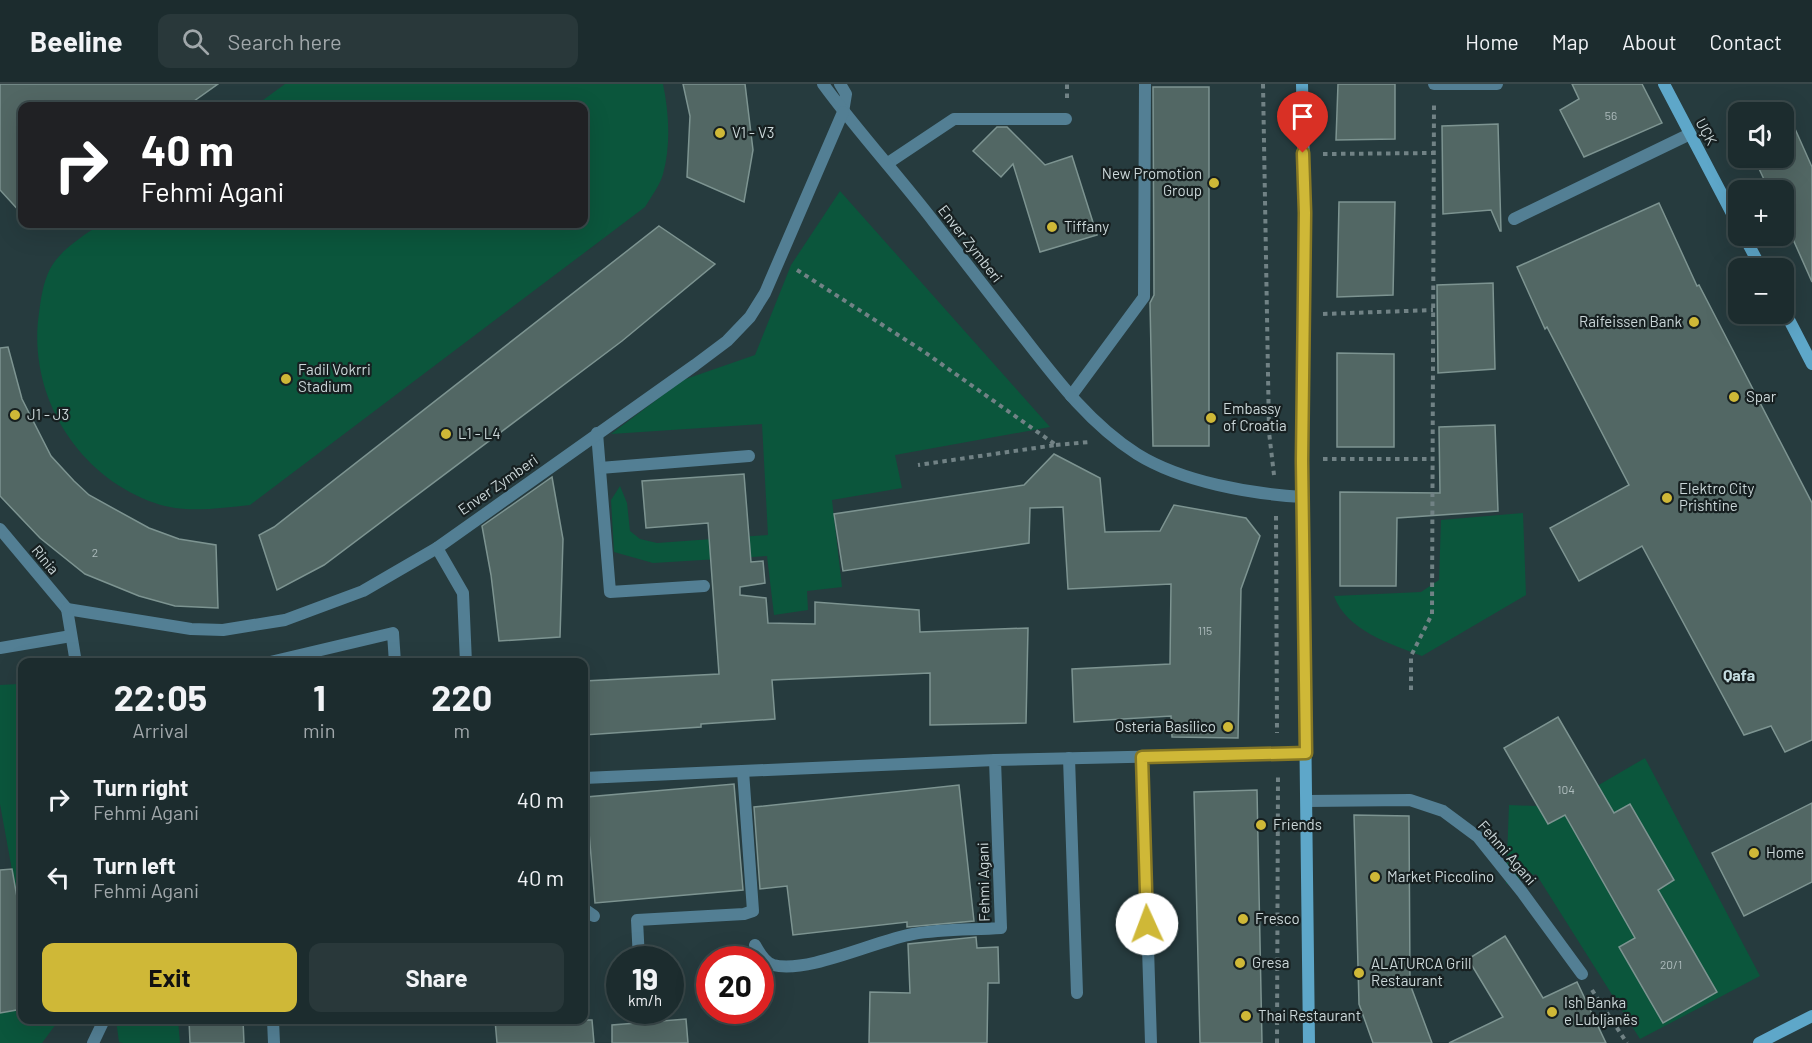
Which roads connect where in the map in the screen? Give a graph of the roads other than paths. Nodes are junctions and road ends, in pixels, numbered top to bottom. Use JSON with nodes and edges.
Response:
{"nodes":[{"id":1,"x":823,"y":84,"type":"edge"},
{"id":2,"x":840,"y":84,"type":"edge"},
{"id":3,"x":1145,"y":84,"type":"edge"},
{"id":4,"x":1302,"y":84,"type":"edge"},
{"id":5,"x":1497,"y":84,"type":"edge"},
{"id":6,"x":1664,"y":84,"type":"edge"},
{"id":7,"x":1434,"y":85,"type":"edge"},
{"id":8,"x":843,"y":112,"type":"junction"},
{"id":9,"x":1066,"y":119,"type":"dead end"},
{"id":10,"x":1690,"y":134,"type":"junction"},
{"id":11,"x":888,"y":163,"type":"junction"},
{"id":12,"x":1728,"y":206,"type":"edge"},
{"id":13,"x":1514,"y":219,"type":"dead end"},
{"id":14,"x":1791,"y":324,"type":"edge"},
{"id":15,"x":1812,"y":364,"type":"edge"},
{"id":16,"x":1071,"y":396,"type":"junction"},
{"id":17,"x":597,"y":433,"type":"junction"},
{"id":18,"x":749,"y":456,"type":"dead end"},
{"id":19,"x":600,"y":468,"type":"junction"},
{"id":20,"x":1303,"y":497,"type":"junction"},
{"id":21,"x":0,"y":529,"type":"edge"},
{"id":22,"x":437,"y":548,"type":"junction"},
{"id":23,"x":704,"y":586,"type":"dead end"},
{"id":24,"x":67,"y":609,"type":"junction"},
{"id":25,"x":71,"y":636,"type":"junction"},
{"id":26,"x":0,"y":648,"type":"edge"},
{"id":27,"x":75,"y":658,"type":"edge"},
{"id":28,"x":287,"y":658,"type":"edge"},
{"id":29,"x":394,"y":658,"type":"edge"},
{"id":30,"x":466,"y":658,"type":"edge"},
{"id":31,"x":1306,"y":753,"type":"junction"},
{"id":32,"x":1142,"y":757,"type":"junction"},
{"id":33,"x":1069,"y":758,"type":"junction"},
{"id":34,"x":995,"y":760,"type":"junction"},
{"id":35,"x":743,"y":771,"type":"junction"},
{"id":36,"x":588,"y":778,"type":"edge"},
{"id":37,"x":1307,"y":801,"type":"junction"},
{"id":38,"x":755,"y":945,"type":"dead end"},
{"id":39,"x":638,"y":946,"type":"edge"},
{"id":40,"x":1582,"y":974,"type":"road end"},
{"id":41,"x":1077,"y":993,"type":"dead end"},
{"id":42,"x":1812,"y":1016,"type":"edge"},
{"id":43,"x":102,"y":1024,"type":"edge"},
{"id":44,"x":273,"y":1024,"type":"edge"},
{"id":45,"x":93,"y":1043,"type":"edge"},
{"id":46,"x":274,"y":1043,"type":"edge"},
{"id":47,"x":1151,"y":1043,"type":"edge"},
{"id":48,"x":1309,"y":1043,"type":"edge"},
{"id":49,"x":1759,"y":1043,"type":"edge"}],
"edges":[{"from":1,"to":8,"type":"street"},
{"from":2,"to":8,"type":"street","name":"Enver Zymberi"},
{"from":3,"to":16,"type":"street"},
{"from":4,"to":20,"type":"street"},
{"from":5,"to":7,"type":"street"},
{"from":6,"to":10,"type":"street","name":"UÇK"},
{"from":8,"to":11,"type":"street","name":"Enver Zymberi"},
{"from":8,"to":17,"type":"street","name":"Enver Zymberi"},
{"from":9,"to":11,"type":"street"},
{"from":10,"to":12,"type":"street","name":"UÇK"},
{"from":10,"to":13,"type":"street"},
{"from":11,"to":16,"type":"street","name":"Enver Zymberi"},
{"from":14,"to":15,"type":"street"},
{"from":16,"to":20,"type":"street","name":"Enver Zymberi"},
{"from":17,"to":19,"type":"street"},
{"from":17,"to":22,"type":"street","name":"Enver Zymberi"},
{"from":18,"to":19,"type":"street"},
{"from":19,"to":23,"type":"street"},
{"from":20,"to":31,"type":"street"},
{"from":21,"to":24,"type":"street","name":"Rinia"},
{"from":22,"to":24,"type":"street","name":"Enver Zymberi"},
{"from":22,"to":30,"type":"street"},
{"from":24,"to":25,"type":"street"},
{"from":25,"to":26,"type":"street"},
{"from":25,"to":27,"type":"street"},
{"from":28,"to":29,"type":"street"},
{"from":31,"to":32,"type":"street"},
{"from":31,"to":37,"type":"street"},
{"from":32,"to":33,"type":"street"},
{"from":32,"to":47,"type":"street"},
{"from":33,"to":34,"type":"street"},
{"from":33,"to":41,"type":"street"},
{"from":34,"to":35,"type":"street"},
{"from":34,"to":38,"type":"street","name":"Fehmi Agani"},
{"from":35,"to":36,"type":"street"},
{"from":35,"to":39,"type":"street"},
{"from":37,"to":40,"type":"street","name":"Fehmi Agani"},
{"from":37,"to":48,"type":"street"},
{"from":42,"to":49,"type":"street"},
{"from":43,"to":45,"type":"street"},
{"from":44,"to":46,"type":"street"}]}
